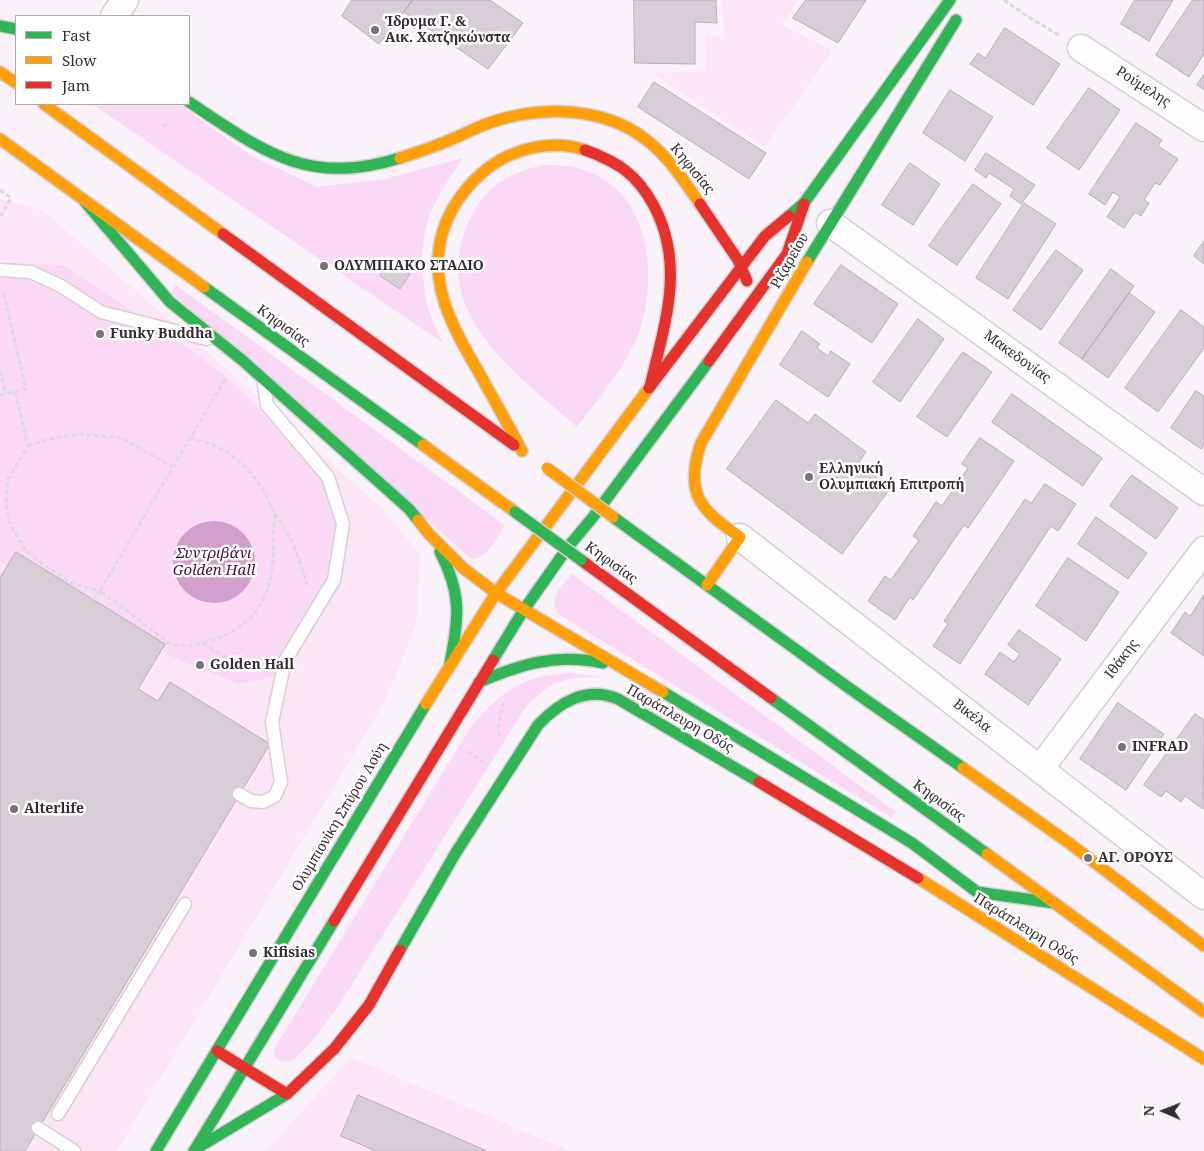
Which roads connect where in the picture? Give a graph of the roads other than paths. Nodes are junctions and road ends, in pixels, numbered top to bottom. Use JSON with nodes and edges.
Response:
{"nodes":[{"id":1,"x":125,"y":0,"type":"edge"},
{"id":2,"x":950,"y":0,"type":"edge"},
{"id":3,"x":963,"y":8,"type":"dead end"},
{"id":4,"x":115,"y":15,"type":"edge"},
{"id":5,"x":0,"y":26,"type":"edge"},
{"id":6,"x":15,"y":29,"type":"edge"},
{"id":7,"x":1081,"y":48,"type":"road end"},
{"id":8,"x":0,"y":72,"type":"edge"},
{"id":9,"x":15,"y":82,"type":"edge"},
{"id":10,"x":190,"y":103,"type":"edge"},
{"id":11,"x":45,"y":105,"type":"edge"},
{"id":12,"x":1204,"y":128,"type":"edge"},
{"id":13,"x":0,"y":140,"type":"edge"},
{"id":14,"x":85,"y":202,"type":"junction"},
{"id":15,"x":804,"y":203,"type":"junction"},
{"id":16,"x":830,"y":223,"type":"junction"},
{"id":17,"x":742,"y":265,"type":"junction"},
{"id":18,"x":0,"y":270,"type":"edge"},
{"id":19,"x":747,"y":310,"type":"junction"},
{"id":20,"x":222,"y":343,"type":"junction"},
{"id":21,"x":262,"y":378,"type":"junction"},
{"id":22,"x":650,"y":387,"type":"junction"},
{"id":23,"x":522,"y":451,"type":"junction"},
{"id":24,"x":1204,"y":492,"type":"edge"},
{"id":25,"x":560,"y":506,"type":"joint"},
{"id":26,"x":429,"y":534,"type":"junction"},
{"id":27,"x":740,"y":537,"type":"junction"},
{"id":28,"x":1204,"y":550,"type":"edge"},
{"id":29,"x":707,"y":585,"type":"junction"},
{"id":30,"x":496,"y":593,"type":"junction"},
{"id":31,"x":523,"y":611,"type":"junction"},
{"id":32,"x":450,"y":663,"type":"junction"},
{"id":33,"x":619,"y":667,"type":"junction"},
{"id":34,"x":479,"y":682,"type":"junction"},
{"id":35,"x":1040,"y":769,"type":"junction"},
{"id":36,"x":239,"y":794,"type":"dead end"},
{"id":37,"x":1203,"y":893,"type":"edge"},
{"id":38,"x":1054,"y":902,"type":"junction"},
{"id":39,"x":185,"y":904,"type":"dead end"},
{"id":40,"x":1204,"y":946,"type":"edge"},
{"id":41,"x":1204,"y":1012,"type":"edge"},
{"id":42,"x":217,"y":1051,"type":"junction"},
{"id":43,"x":1204,"y":1059,"type":"edge"},
{"id":44,"x":245,"y":1068,"type":"junction"},
{"id":45,"x":287,"y":1094,"type":"junction"},
{"id":46,"x":58,"y":1114,"type":"dead end"},
{"id":47,"x":38,"y":1128,"type":"dead end"},
{"id":48,"x":195,"y":1150,"type":"edge"},
{"id":49,"x":74,"y":1151,"type":"edge"},
{"id":50,"x":156,"y":1151,"type":"edge"}],
"edges":[{"from":1,"to":4,"type":"street"},
{"from":2,"to":15,"type":"main road","name":"Ριζαρείου"},
{"from":3,"to":16,"type":"main road","name":"Ριζαρείου"},
{"from":5,"to":6,"type":"main road"},
{"from":7,"to":12,"type":"street","name":"Ρούμελης"},
{"from":8,"to":9,"type":"main road"},
{"from":10,"to":17,"type":"main road","name":"Κηφισίας"},
{"from":11,"to":23,"type":"main road"},
{"from":13,"to":14,"type":"main road","name":"Κηφισίας"},
{"from":14,"to":20,"type":"main road"},
{"from":14,"to":38,"type":"main road","name":"Κηφισίας","bridge":true},
{"from":15,"to":17,"type":"main road","name":"Ριζαρείου"},
{"from":15,"to":19,"type":"main road","name":"Ριζαρείου"},
{"from":16,"to":24,"type":"street","name":"Μακεδονίας"},
{"from":16,"to":27,"type":"main road","name":"Ριζαρείου"},
{"from":17,"to":19,"type":"main road","name":"Κηφισίας"},
{"from":17,"to":22,"type":"main road","name":"Ριζαρείου"},
{"from":18,"to":20,"type":"lane"},
{"from":19,"to":31,"type":"main road","name":"Ριζαρείου"},
{"from":20,"to":21,"type":"main road"},
{"from":21,"to":26,"type":"main road"},
{"from":21,"to":36,"type":"lane"},
{"from":22,"to":23,"type":"main road"},
{"from":22,"to":25,"type":"main road","name":"Ριζαρείου"},
{"from":23,"to":29,"type":"main road","bridge":true},
{"from":25,"to":30,"type":"main road","name":"Ολυμπιονίκη Σπύρου Λούη"},
{"from":26,"to":30,"type":"main road"},
{"from":26,"to":32,"type":"main road"},
{"from":27,"to":29,"type":"main road"},
{"from":27,"to":35,"type":"street","name":"Βικέλα"},
{"from":28,"to":35,"type":"street","name":"Ιθάκης"},
{"from":29,"to":40,"type":"main road"},
{"from":30,"to":31,"type":"main road"},
{"from":30,"to":32,"type":"main road","name":"Ολυμπιονίκη Σπύρου Λούη"},
{"from":31,"to":33,"type":"main road"},
{"from":31,"to":34,"type":"main road"},
{"from":32,"to":42,"type":"main road","name":"Ολυμπιονίκη Σπύρου Λούη"},
{"from":33,"to":34,"type":"main road"},
{"from":33,"to":38,"type":"main road"},
{"from":34,"to":44,"type":"main road"},
{"from":35,"to":37,"type":"street","name":"Βικέλα"},
{"from":38,"to":41,"type":"main road","name":"Κηφισίας"},
{"from":39,"to":46,"type":"lane"},
{"from":42,"to":44,"type":"main road"},
{"from":42,"to":50,"type":"main road","name":"Ολυμπιονίκη Σπύρου Λούη"},
{"from":43,"to":45,"type":"main road","name":"Παράπλευρη Οδός"},
{"from":44,"to":45,"type":"main road"},
{"from":44,"to":48,"type":"main road"},
{"from":45,"to":48,"type":"main road","name":"Παράπλευρη Οδός"},
{"from":47,"to":49,"type":"lane"}]}
